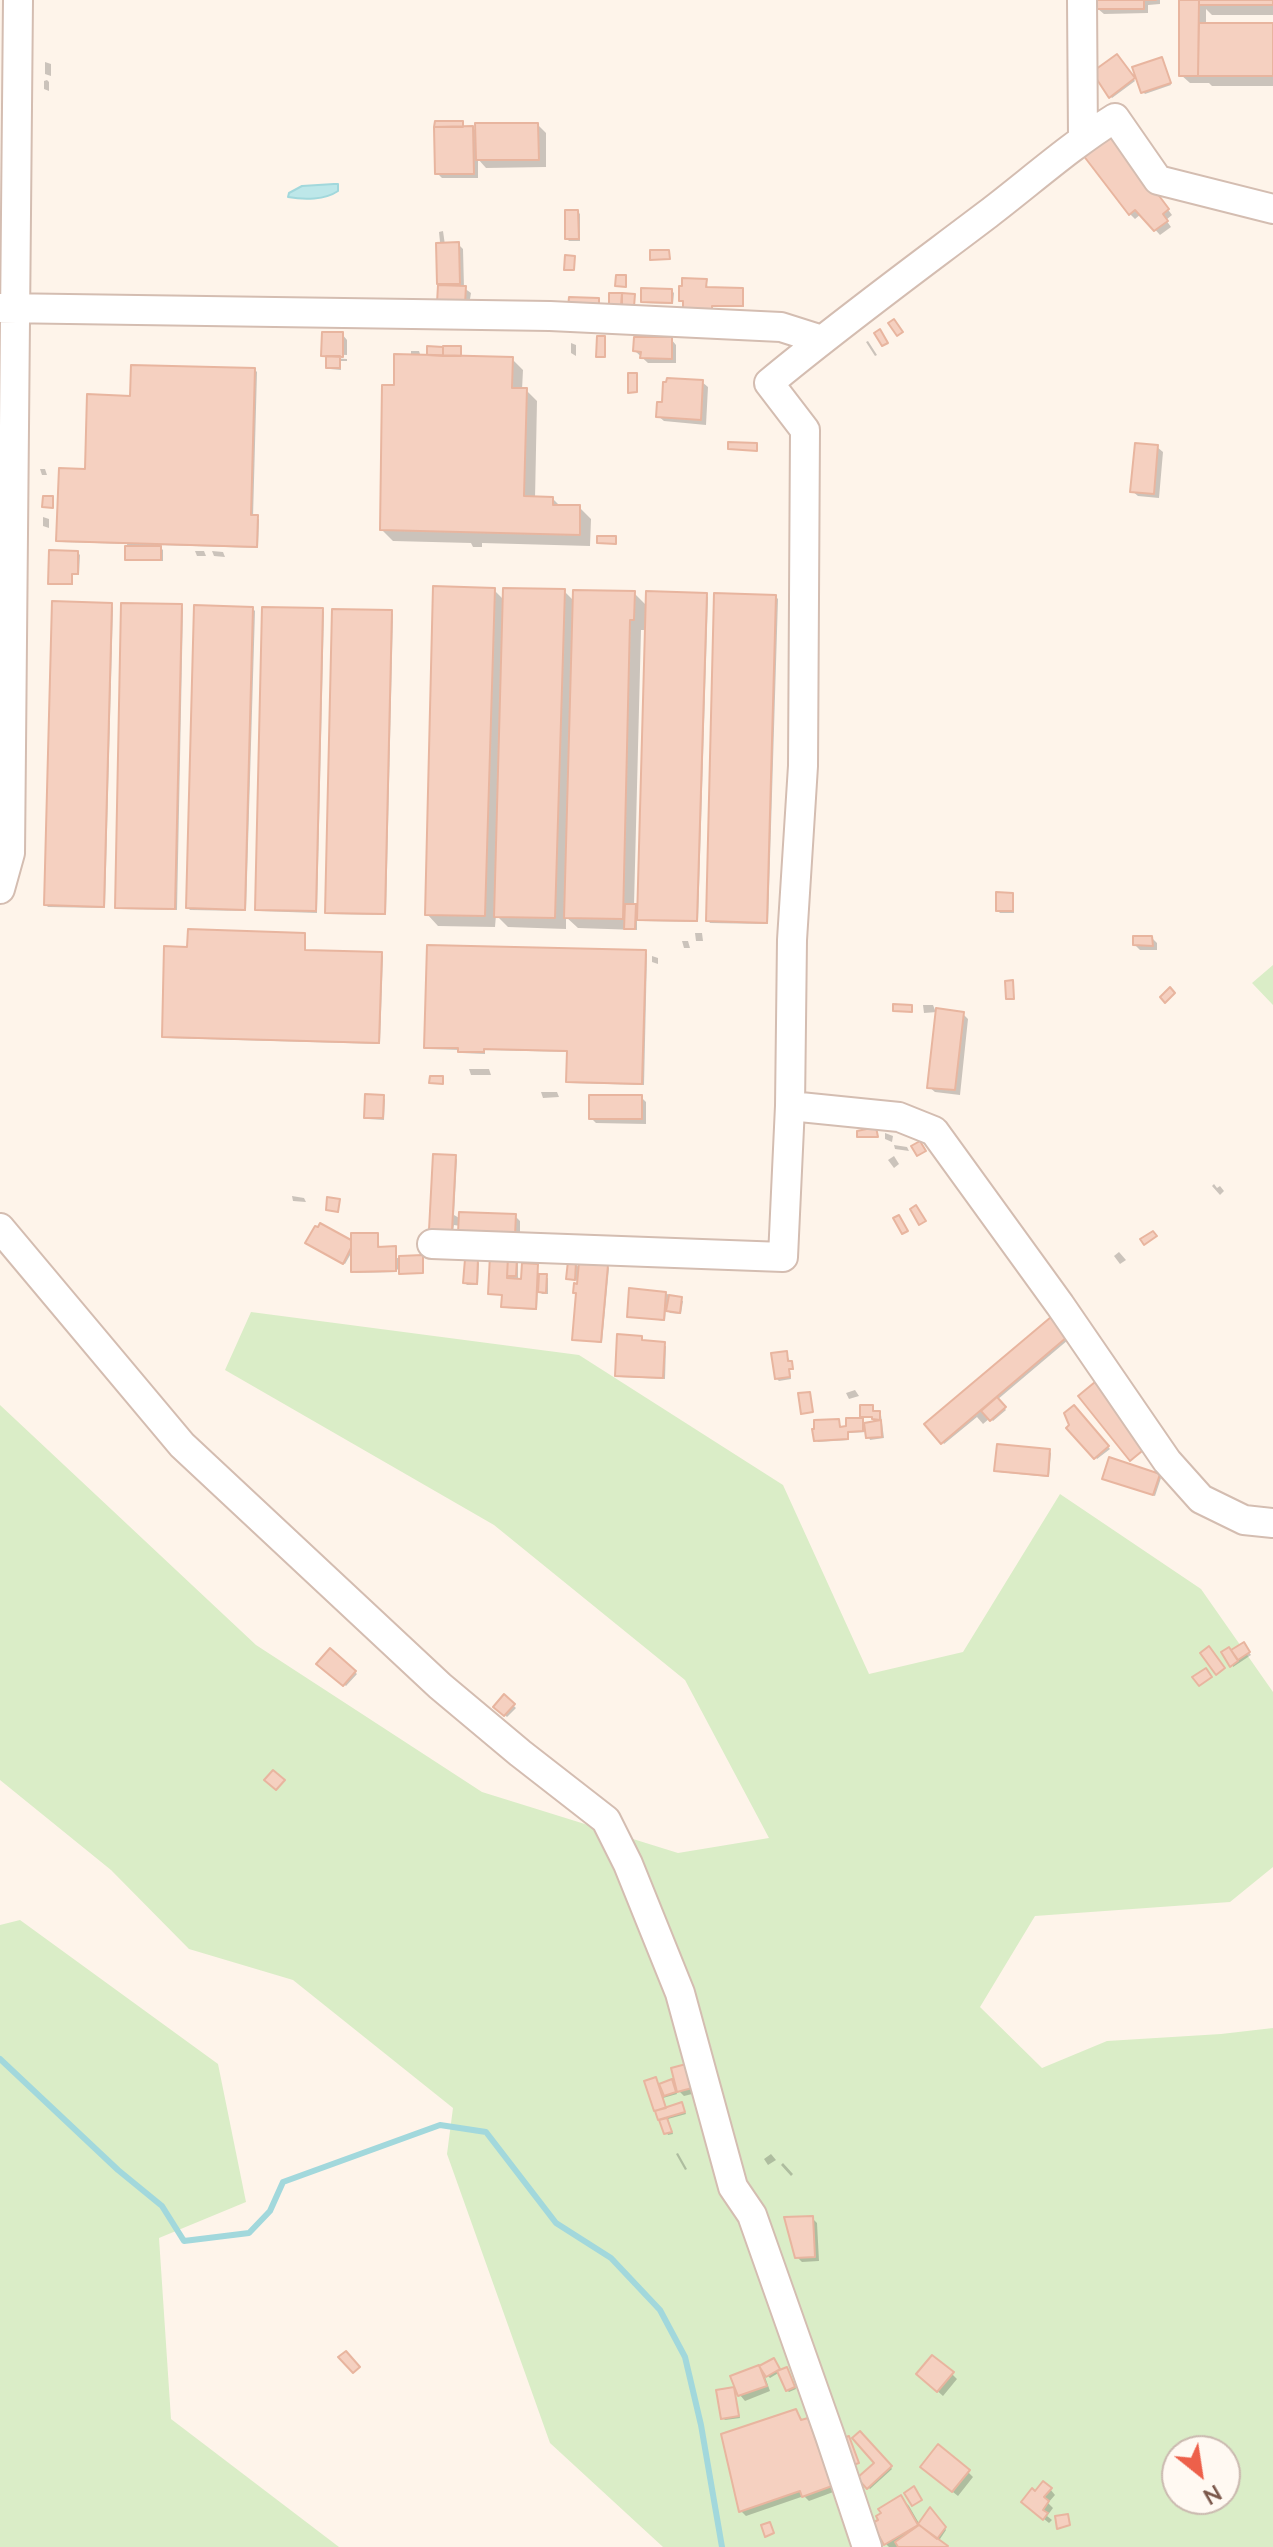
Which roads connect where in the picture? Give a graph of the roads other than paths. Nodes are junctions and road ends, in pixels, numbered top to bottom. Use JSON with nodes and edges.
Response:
{"nodes":[{"id":1,"x":18,"y":0,"type":"edge"},
{"id":2,"x":1082,"y":0,"type":"edge"},
{"id":3,"x":1083,"y":138,"type":"junction"},
{"id":4,"x":1273,"y":209,"type":"edge"},
{"id":5,"x":7,"y":308,"type":"edge"},
{"id":6,"x":822,"y":340,"type":"junction"},
{"id":7,"x":0,"y":889,"type":"edge"},
{"id":8,"x":790,"y":1106,"type":"junction"},
{"id":9,"x":0,"y":1228,"type":"edge"},
{"id":10,"x":432,"y":1244,"type":"dead end"},
{"id":11,"x":1273,"y":1523,"type":"edge"},
{"id":12,"x":867,"y":2547,"type":"edge"}],
"edges":[{"from":1,"to":5,"type":"street"},
{"from":2,"to":3,"type":"street"},
{"from":3,"to":4,"type":"street"},
{"from":3,"to":6,"type":"street"},
{"from":5,"to":6,"type":"street"},
{"from":5,"to":7,"type":"street"},
{"from":6,"to":8,"type":"street"},
{"from":8,"to":10,"type":"street"},
{"from":8,"to":11,"type":"street"},
{"from":9,"to":12,"type":"street"}]}
